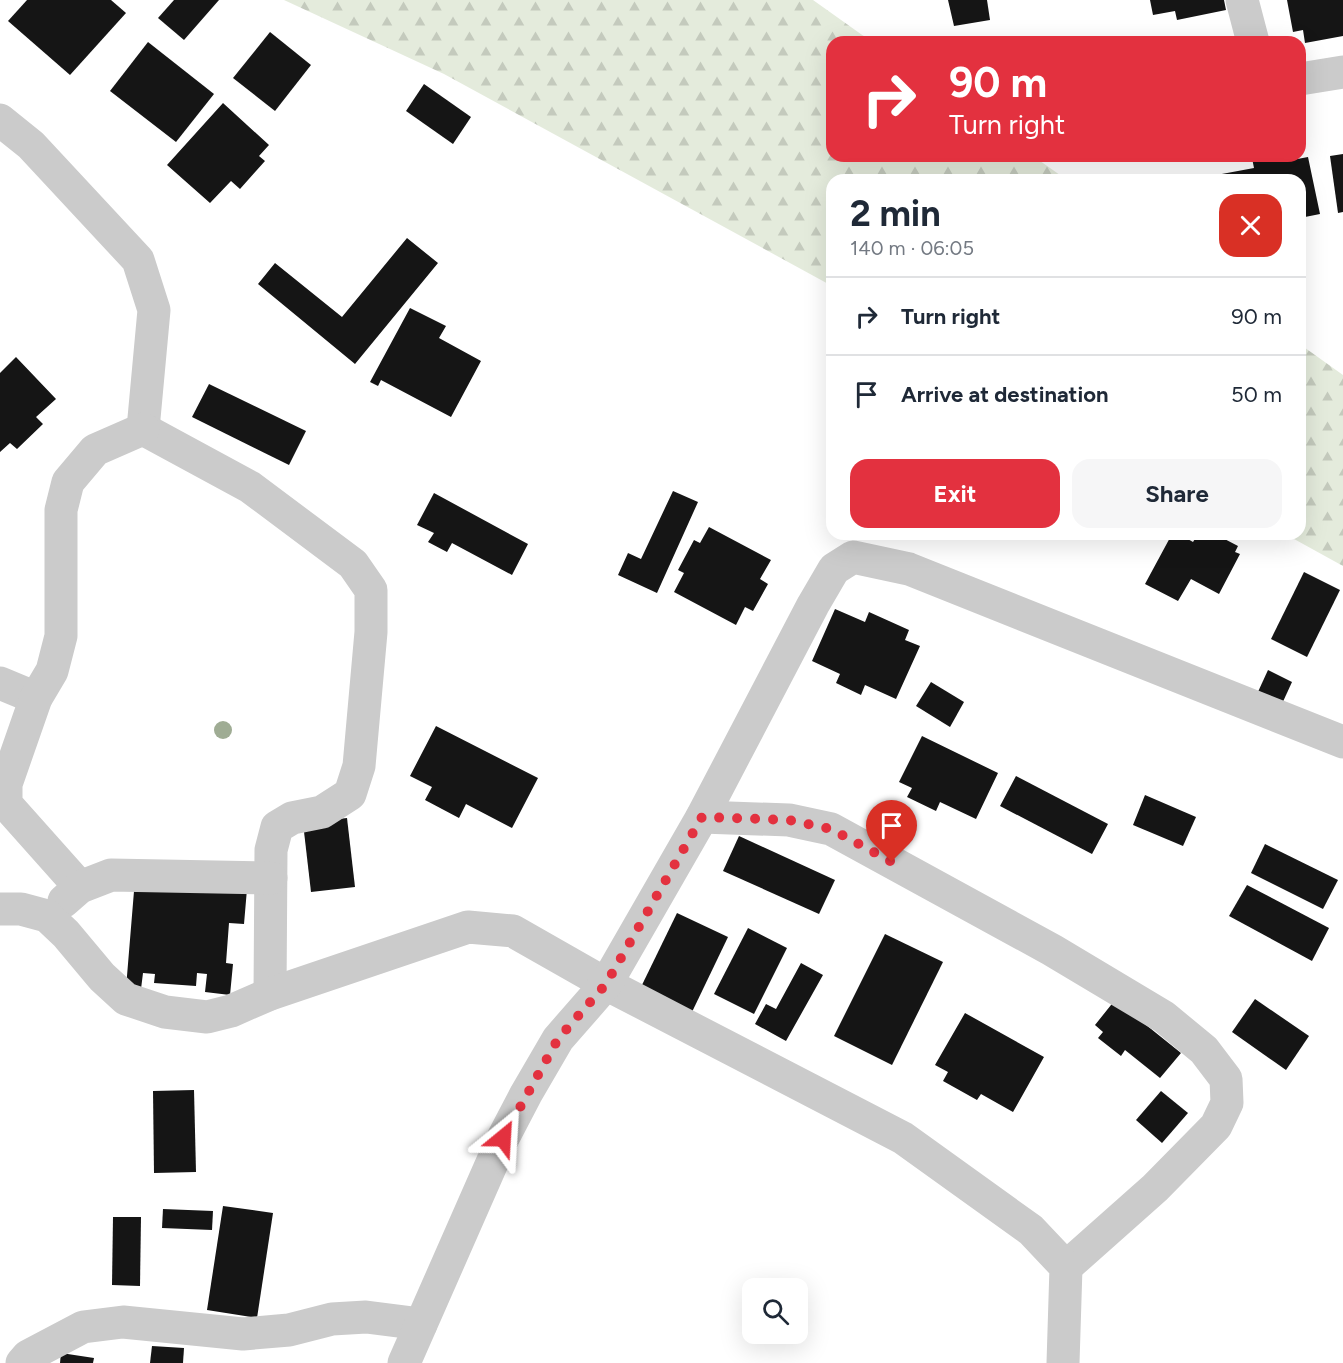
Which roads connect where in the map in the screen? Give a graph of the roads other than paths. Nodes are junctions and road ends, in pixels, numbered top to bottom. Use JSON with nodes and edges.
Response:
{"nodes":[{"id":1,"x":1242,"y":0,"type":"edge"},
{"id":2,"x":1251,"y":36,"type":"edge"},
{"id":3,"x":1343,"y":72,"type":"edge"},
{"id":4,"x":1306,"y":79,"type":"edge"},
{"id":5,"x":0,"y":120,"type":"edge"},
{"id":6,"x":143,"y":429,"type":"junction"},
{"id":7,"x":0,"y":683,"type":"edge"},
{"id":8,"x":36,"y":698,"type":"junction"},
{"id":9,"x":1343,"y":742,"type":"edge"},
{"id":10,"x":702,"y":817,"type":"junction"},
{"id":11,"x":271,"y":878,"type":"junction"},
{"id":12,"x":80,"y":887,"type":"junction"},
{"id":13,"x":0,"y":909,"type":"edge"},
{"id":14,"x":48,"y":916,"type":"junction"},
{"id":15,"x":606,"y":984,"type":"junction"},
{"id":16,"x":270,"y":994,"type":"junction"},
{"id":17,"x":1066,"y":1267,"type":"junction"},
{"id":18,"x":421,"y":1324,"type":"junction"},
{"id":19,"x":22,"y":1363,"type":"edge"},
{"id":20,"x":404,"y":1363,"type":"edge"},
{"id":21,"x":1063,"y":1363,"type":"edge"}],
"edges":[{"from":1,"to":2,"type":"street"},
{"from":3,"to":4,"type":"street"},
{"from":5,"to":6,"type":"street"},
{"from":6,"to":8,"type":"street"},
{"from":6,"to":11,"type":"street"},
{"from":7,"to":8,"type":"street"},
{"from":8,"to":12,"type":"street"},
{"from":9,"to":10,"type":"street"},
{"from":10,"to":15,"type":"street"},
{"from":10,"to":17,"type":"street"},
{"from":11,"to":12,"type":"street"},
{"from":11,"to":16,"type":"street"},
{"from":12,"to":14,"type":"street"},
{"from":13,"to":14,"type":"street"},
{"from":14,"to":16,"type":"street"},
{"from":15,"to":16,"type":"street"},
{"from":15,"to":17,"type":"street"},
{"from":15,"to":18,"type":"street"},
{"from":17,"to":21,"type":"street"},
{"from":18,"to":19,"type":"street"},
{"from":18,"to":20,"type":"street"}]}
